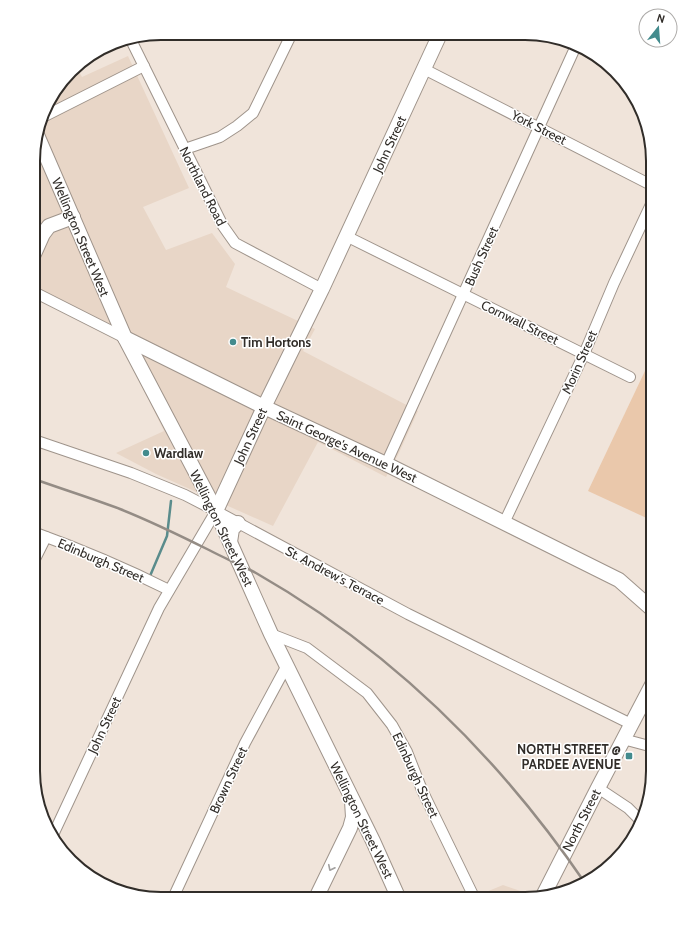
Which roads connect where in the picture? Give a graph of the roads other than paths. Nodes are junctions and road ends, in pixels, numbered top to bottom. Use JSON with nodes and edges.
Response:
{"nodes":[{"id":1,"x":289,"y":40,"type":"edge"},
{"id":2,"x":437,"y":40,"type":"edge"},
{"id":3,"x":133,"y":43,"type":"edge"},
{"id":4,"x":575,"y":51,"type":"edge"},
{"id":5,"x":144,"y":66,"type":"junction"},
{"id":6,"x":424,"y":69,"type":"junction"},
{"id":7,"x":50,"y":114,"type":"edge"},
{"id":8,"x":540,"y":127,"type":"junction"},
{"id":9,"x":41,"y":144,"type":"edge"},
{"id":10,"x":186,"y":149,"type":"junction"},
{"id":11,"x":646,"y":182,"type":"edge"},
{"id":12,"x":646,"y":215,"type":"edge"},
{"id":13,"x":73,"y":217,"type":"junction"},
{"id":14,"x":346,"y":236,"type":"junction"},
{"id":15,"x":40,"y":241,"type":"edge"},
{"id":16,"x":322,"y":289,"type":"junction"},
{"id":17,"x":464,"y":294,"type":"junction"},
{"id":18,"x":40,"y":295,"type":"edge"},
{"id":19,"x":125,"y":338,"type":"junction"},
{"id":20,"x":584,"y":354,"type":"junction"},
{"id":21,"x":630,"y":378,"type":"dead end"},
{"id":22,"x":264,"y":407,"type":"junction"},
{"id":23,"x":40,"y":442,"type":"edge"},
{"id":24,"x":386,"y":464,"type":"junction"},
{"id":25,"x":216,"y":511,"type":"junction"},
{"id":26,"x":238,"y":523,"type":"junction"},
{"id":27,"x":504,"y":523,"type":"junction"},
{"id":28,"x":40,"y":535,"type":"edge"},
{"id":29,"x":46,"y":537,"type":"junction"},
{"id":30,"x":230,"y":542,"type":"junction"},
{"id":31,"x":40,"y":549,"type":"edge"},
{"id":32,"x":169,"y":590,"type":"junction"},
{"id":33,"x":646,"y":604,"type":"edge"},
{"id":34,"x":271,"y":634,"type":"junction"},
{"id":35,"x":287,"y":665,"type":"junction"},
{"id":36,"x":646,"y":695,"type":"edge"},
{"id":37,"x":631,"y":724,"type":"junction"},
{"id":38,"x":623,"y":739,"type":"junction"},
{"id":39,"x":646,"y":745,"type":"edge"},
{"id":40,"x":598,"y":788,"type":"junction"},
{"id":41,"x":352,"y":799,"type":"junction"},
{"id":42,"x":637,"y":817,"type":"edge"},
{"id":43,"x":55,"y":830,"type":"edge"},
{"id":44,"x":346,"y":838,"type":"junction"},
{"id":45,"x":373,"y":841,"type":"junction"},
{"id":46,"x":546,"y":890,"type":"edge"},
{"id":47,"x":176,"y":892,"type":"edge"},
{"id":48,"x":319,"y":892,"type":"edge"},
{"id":49,"x":396,"y":892,"type":"edge"},
{"id":50,"x":472,"y":892,"type":"edge"}],
"edges":[{"from":1,"to":10,"type":"street"},
{"from":2,"to":6,"type":"street","name":"John Street"},
{"from":3,"to":5,"type":"street","name":"Northland Road"},
{"from":4,"to":8,"type":"street","name":"Bush Street"},
{"from":5,"to":7,"type":"street"},
{"from":5,"to":10,"type":"street","name":"Northland Road"},
{"from":6,"to":8,"type":"street","name":"York Street"},
{"from":6,"to":14,"type":"street","name":"John Street"},
{"from":8,"to":11,"type":"street","name":"York Street"},
{"from":8,"to":17,"type":"street","name":"Bush Street"},
{"from":9,"to":13,"type":"street","name":"Wellington Street West"},
{"from":10,"to":16,"type":"street","name":"Northland Road"},
{"from":12,"to":20,"type":"street","name":"Morin Street"},
{"from":13,"to":15,"type":"street"},
{"from":13,"to":19,"type":"street","name":"Wellington Street West"},
{"from":14,"to":16,"type":"street","name":"John Street"},
{"from":14,"to":17,"type":"street","name":"Cornwall Street"},
{"from":16,"to":22,"type":"street","name":"John Street"},
{"from":17,"to":20,"type":"street","name":"Cornwall Street"},
{"from":17,"to":24,"type":"street","name":"Bush Street"},
{"from":18,"to":19,"type":"street","name":"Saint George's Avenue West"},
{"from":19,"to":22,"type":"street","name":"Saint George's Avenue West"},
{"from":19,"to":25,"type":"street","name":"Wellington Street West"},
{"from":20,"to":21,"type":"street","name":"Cornwall Street"},
{"from":20,"to":27,"type":"street","name":"Morin Street"},
{"from":22,"to":24,"type":"street","name":"Saint George's Avenue West"},
{"from":22,"to":25,"type":"street","name":"John Street"},
{"from":23,"to":25,"type":"street","name":"St. Andrew's Terrace"},
{"from":24,"to":27,"type":"street","name":"Saint George's Avenue West"},
{"from":25,"to":26,"type":"street","name":"St. Andrew's Terrace"},
{"from":25,"to":30,"type":"street","name":"Wellington Street West"},
{"from":25,"to":32,"type":"street","name":"John Street"},
{"from":26,"to":30,"type":"street"},
{"from":26,"to":37,"type":"street","name":"St. Andrew's Terrace"},
{"from":27,"to":33,"type":"street","name":"Saint George's Avenue West"},
{"from":28,"to":29,"type":"street","name":"Edinburgh Street"},
{"from":29,"to":31,"type":"street"},
{"from":29,"to":32,"type":"street","name":"Edinburgh Street"},
{"from":30,"to":34,"type":"street","name":"Wellington Street West"},
{"from":32,"to":43,"type":"street","name":"John Street"},
{"from":34,"to":35,"type":"street","name":"Wellington Street West"},
{"from":34,"to":50,"type":"street","name":"Edinburgh Street"},
{"from":35,"to":41,"type":"street","name":"Wellington Street West"},
{"from":35,"to":47,"type":"street","name":"Brown Street"},
{"from":36,"to":37,"type":"street","name":"North Street"},
{"from":37,"to":38,"type":"street","name":"North Street"},
{"from":38,"to":39,"type":"street"},
{"from":38,"to":40,"type":"street","name":"North Street"},
{"from":40,"to":42,"type":"street"},
{"from":40,"to":46,"type":"street","name":"North Street"},
{"from":41,"to":44,"type":"street"},
{"from":41,"to":45,"type":"street","name":"Wellington Street West"},
{"from":44,"to":45,"type":"street"},
{"from":44,"to":48,"type":"street","one_way":true},
{"from":45,"to":49,"type":"street","name":"Wellington Street West"}]}
